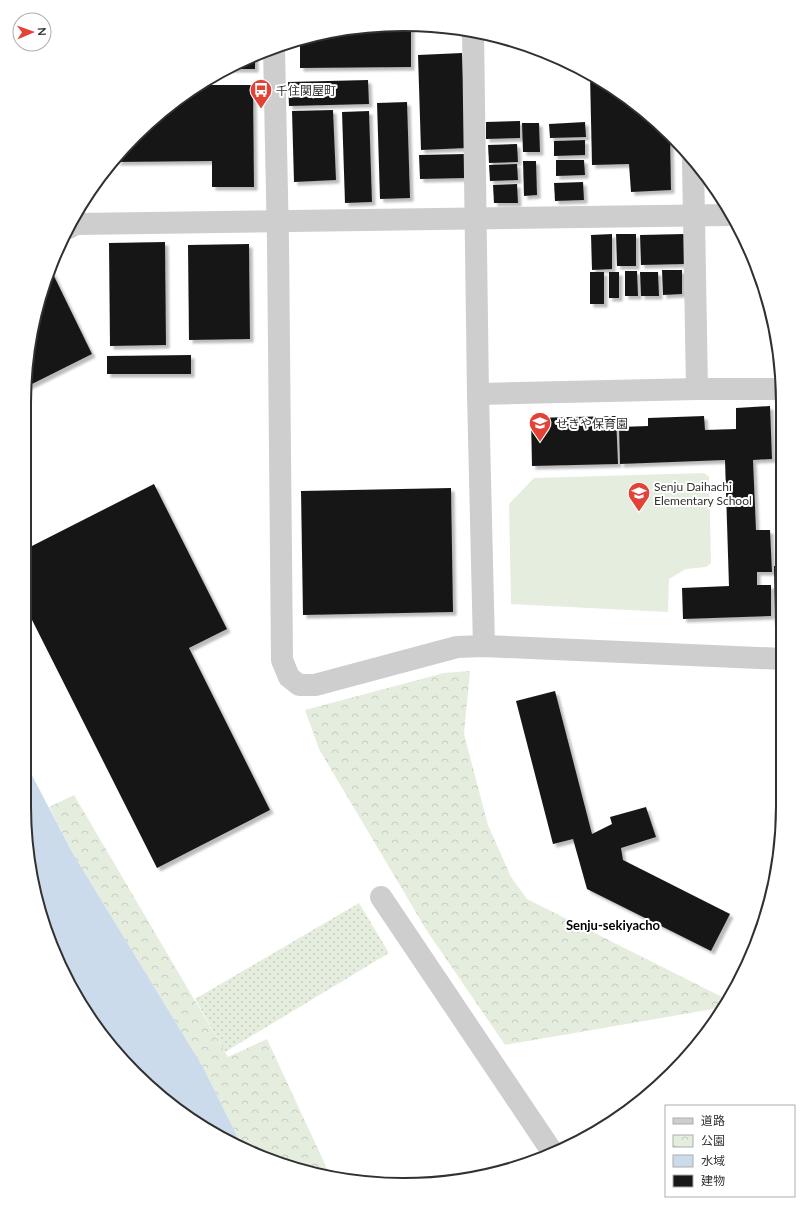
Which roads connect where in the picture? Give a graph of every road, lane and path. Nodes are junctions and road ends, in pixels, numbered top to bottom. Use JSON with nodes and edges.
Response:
{"nodes":[{"id":1,"x":473,"y":38,"type":"edge"},
{"id":2,"x":274,"y":54,"type":"edge"},
{"id":3,"x":693,"y":170,"type":"edge"},
{"id":4,"x":725,"y":215,"type":"edge"},
{"id":5,"x":694,"y":216,"type":"junction"},
{"id":6,"x":476,"y":218,"type":"junction"},
{"id":7,"x":277,"y":222,"type":"junction"},
{"id":8,"x":78,"y":223,"type":"edge"},
{"id":9,"x":697,"y":389,"type":"junction"},
{"id":10,"x":775,"y":389,"type":"edge"},
{"id":11,"x":478,"y":394,"type":"junction"},
{"id":12,"x":484,"y":646,"type":"junction"},
{"id":13,"x":776,"y":659,"type":"edge"},
{"id":14,"x":381,"y":896,"type":"dead end"},
{"id":15,"x":550,"y":1148,"type":"edge"}],
"edges":[{"from":1,"to":6,"type":"street"},
{"from":2,"to":7,"type":"street"},
{"from":3,"to":5,"type":"street"},
{"from":4,"to":5,"type":"street"},
{"from":5,"to":6,"type":"street"},
{"from":5,"to":9,"type":"street"},
{"from":6,"to":7,"type":"street"},
{"from":6,"to":11,"type":"street"},
{"from":7,"to":8,"type":"street"},
{"from":7,"to":12,"type":"street"},
{"from":9,"to":10,"type":"street"},
{"from":9,"to":11,"type":"street"},
{"from":11,"to":12,"type":"street"},
{"from":12,"to":13,"type":"street"},
{"from":14,"to":15,"type":"street"}]}
